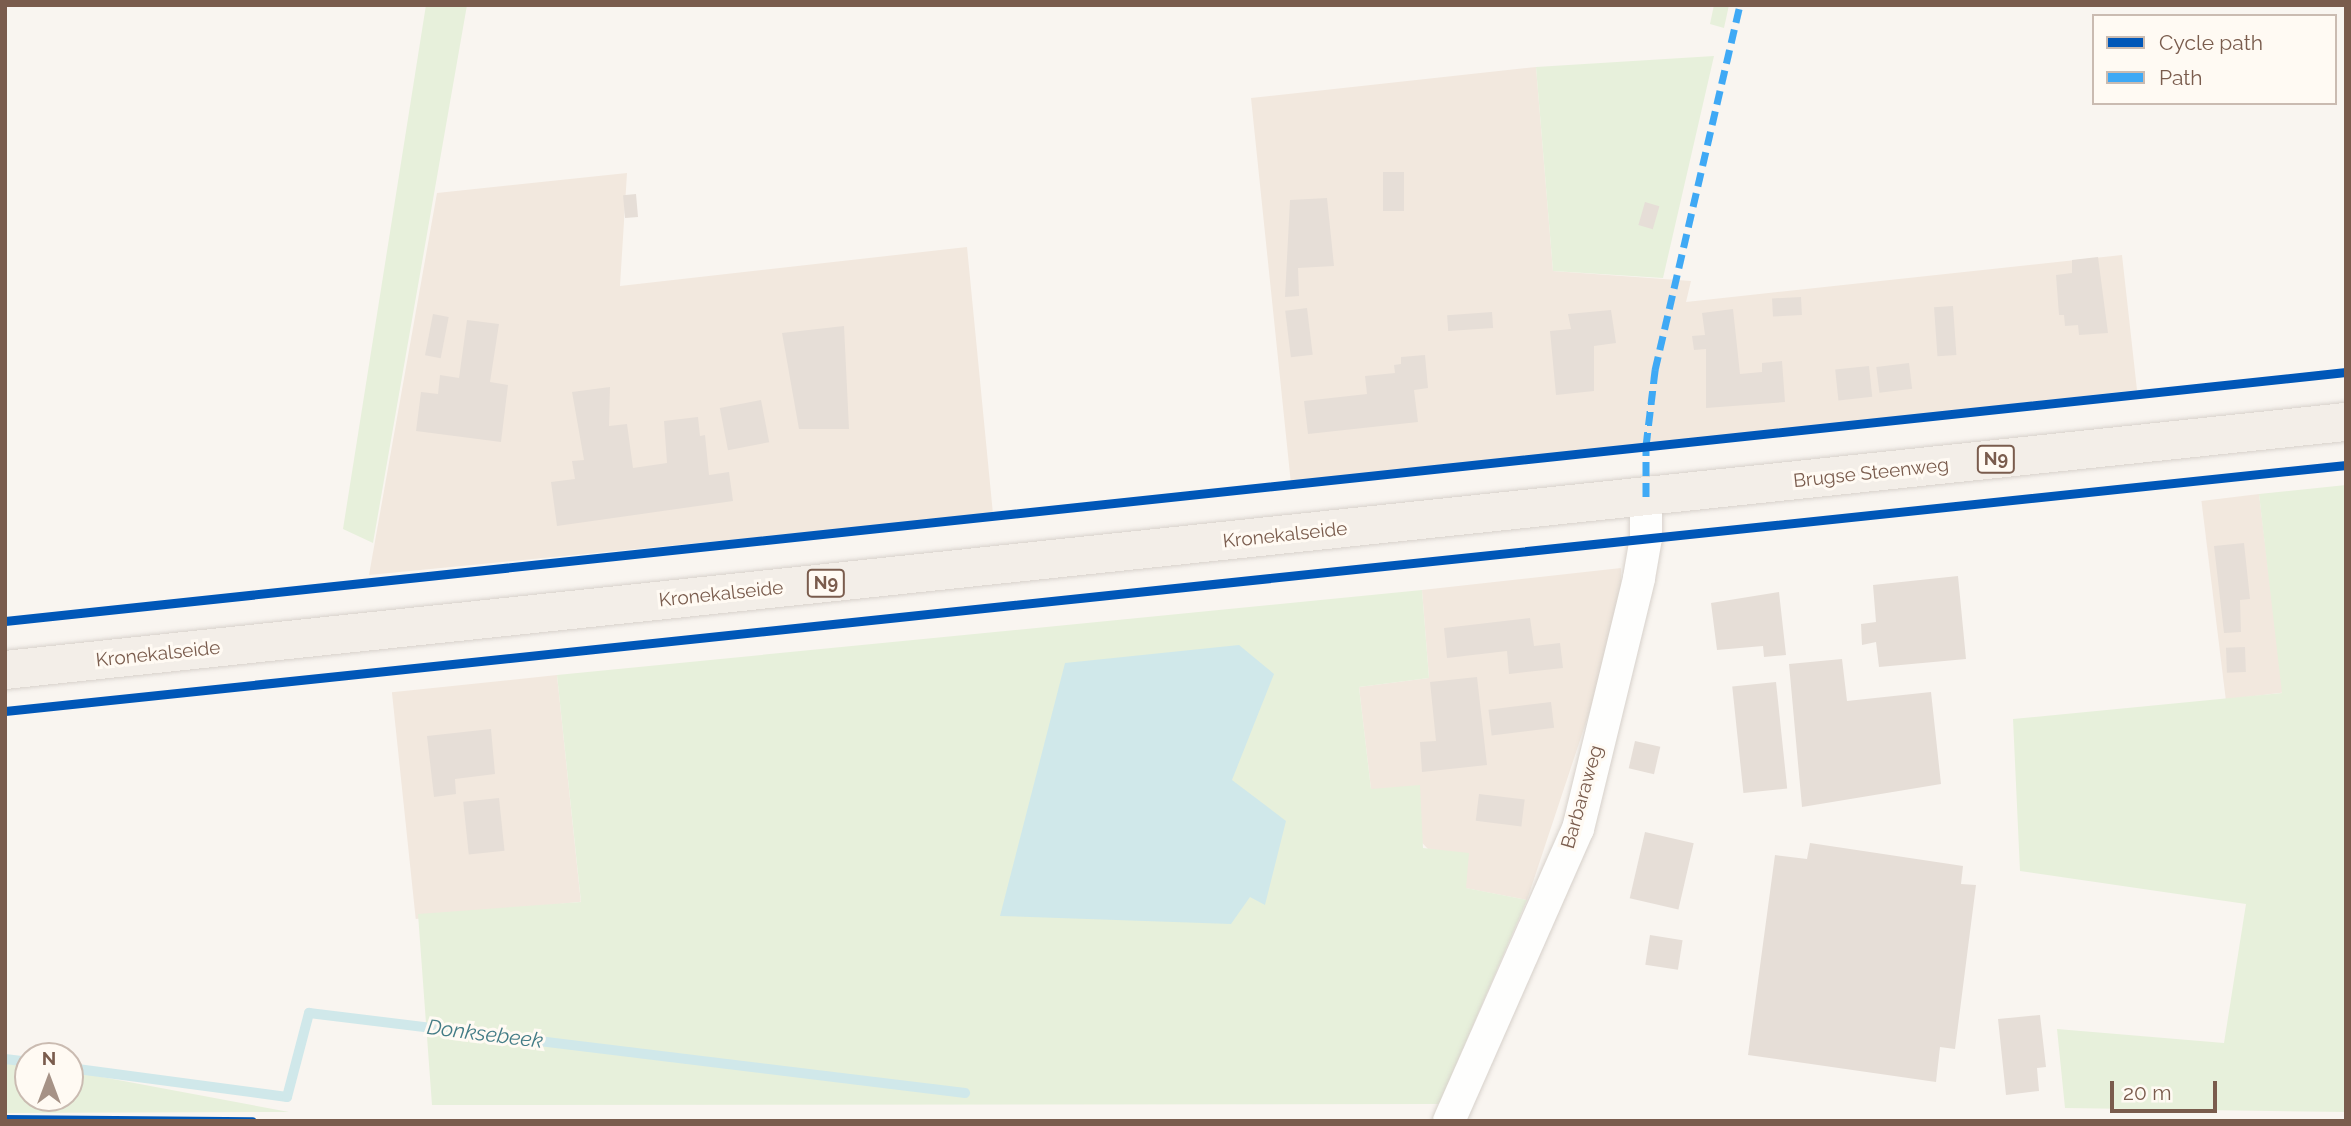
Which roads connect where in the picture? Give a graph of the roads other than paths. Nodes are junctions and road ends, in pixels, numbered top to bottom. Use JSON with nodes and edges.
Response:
{"nodes":[{"id":1,"x":2346,"y":422,"type":"edge"},
{"id":2,"x":1646,"y":497,"type":"junction"},
{"id":3,"x":5,"y":670,"type":"edge"},
{"id":4,"x":1449,"y":1121,"type":"edge"}],
"edges":[{"from":1,"to":2,"type":"main road","name":"Brugse Steenweg","number":"N9"},
{"from":2,"to":3,"type":"main road","name":"Kronekalseide","number":"N9"},
{"from":2,"to":4,"type":"street","name":"Barbaraweg"}]}
